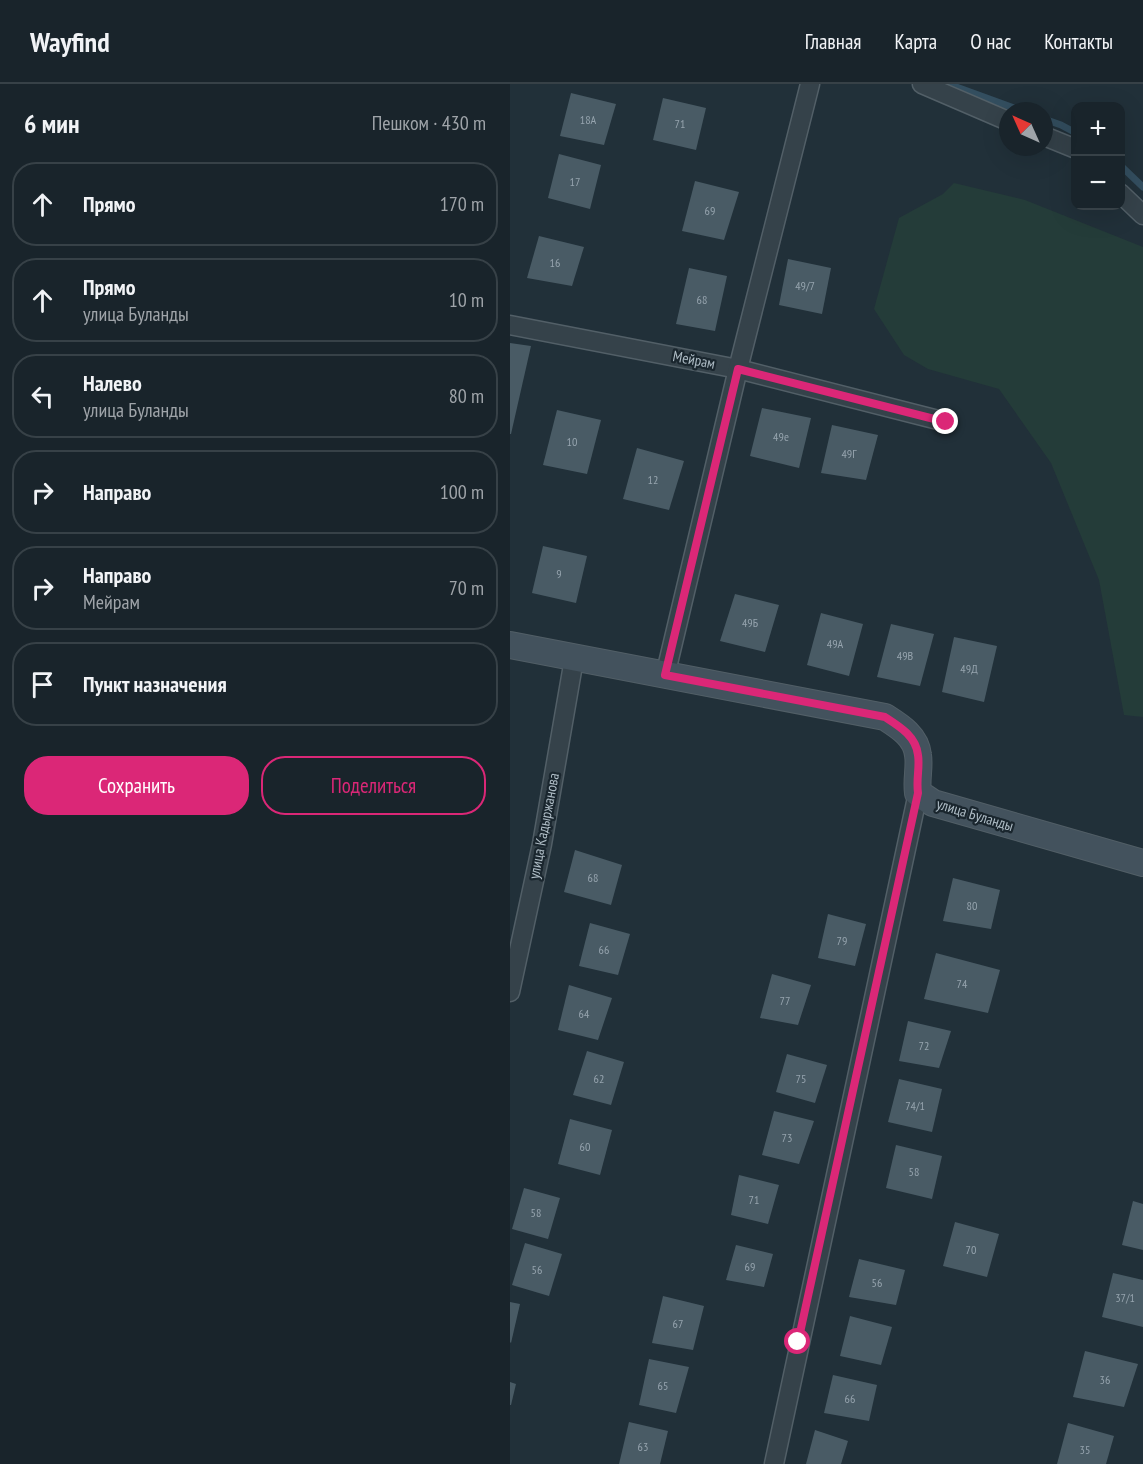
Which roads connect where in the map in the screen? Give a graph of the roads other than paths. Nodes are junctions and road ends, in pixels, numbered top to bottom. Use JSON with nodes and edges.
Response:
{"nodes":[{"id":1,"x":810,"y":84,"type":"edge"},
{"id":2,"x":922,"y":84,"type":"edge"},
{"id":3,"x":999,"y":117,"type":"edge"},
{"id":4,"x":1053,"y":140,"type":"edge"},
{"id":5,"x":1071,"y":147,"type":"edge"},
{"id":6,"x":1125,"y":198,"type":"edge"},
{"id":7,"x":1143,"y":215,"type":"edge"},
{"id":8,"x":510,"y":325,"type":"edge"},
{"id":9,"x":738,"y":369,"type":"junction"},
{"id":10,"x":946,"y":422,"type":"dead end"},
{"id":11,"x":510,"y":645,"type":"edge"},
{"id":12,"x":574,"y":659,"type":"junction"},
{"id":13,"x":665,"y":675,"type":"junction"},
{"id":14,"x":918,"y":793,"type":"junction"},
{"id":15,"x":1143,"y":863,"type":"edge"},
{"id":16,"x":510,"y":992,"type":"edge"},
{"id":17,"x":774,"y":1464,"type":"edge"}],
"edges":[{"from":1,"to":9,"type":"street"},
{"from":2,"to":3,"type":"street"},
{"from":4,"to":5,"type":"street"},
{"from":6,"to":7,"type":"street"},
{"from":8,"to":9,"type":"street","name":"Мейрам"},
{"from":9,"to":10,"type":"street","name":"Мейрам"},
{"from":9,"to":13,"type":"street"},
{"from":11,"to":12,"type":"street","name":"улица Буланды"},
{"from":12,"to":13,"type":"street","name":"улица Буланды"},
{"from":12,"to":16,"type":"street","name":"улица Кадыржанова"},
{"from":13,"to":14,"type":"street","name":"улица Буланды"},
{"from":14,"to":15,"type":"street","name":"улица Буланды"},
{"from":14,"to":17,"type":"street"}]}
